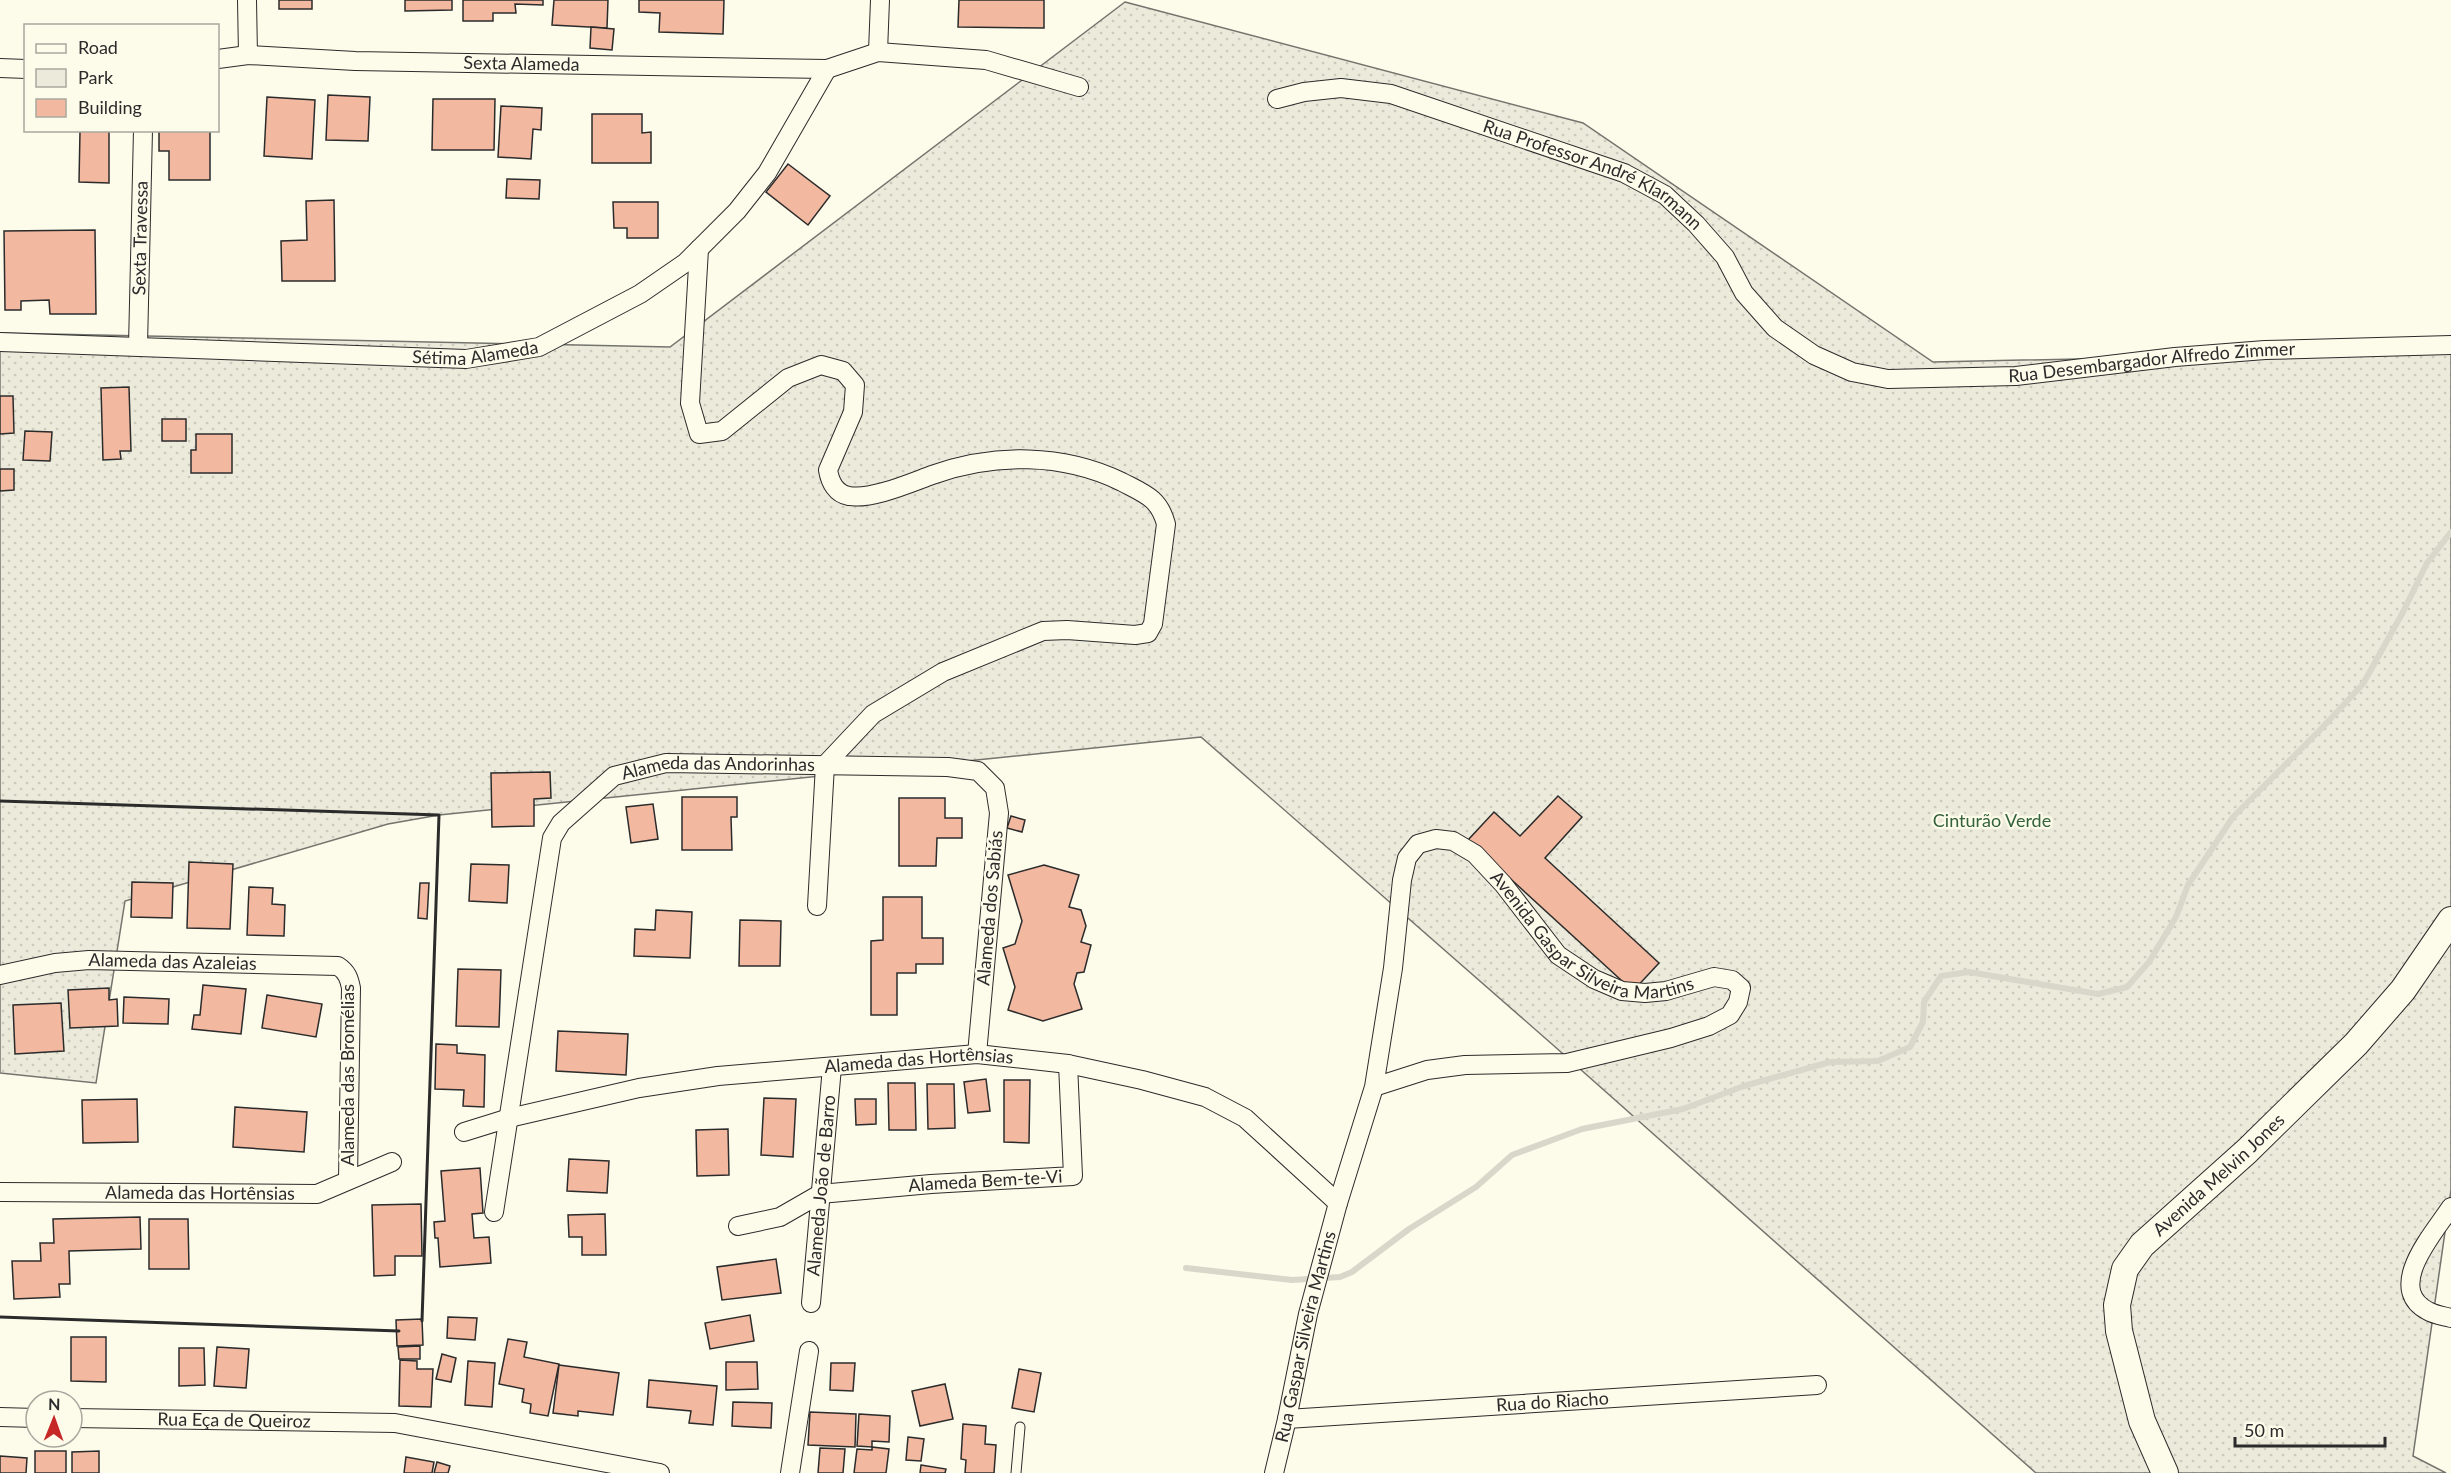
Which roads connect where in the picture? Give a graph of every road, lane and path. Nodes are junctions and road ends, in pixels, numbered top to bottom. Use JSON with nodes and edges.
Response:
{"nodes":[{"id":1,"x":247,"y":0,"type":"edge"},
{"id":2,"x":880,"y":0,"type":"edge"},
{"id":3,"x":878,"y":52,"type":"junction"},
{"id":4,"x":248,"y":55,"type":"junction"},
{"id":5,"x":219,"y":60,"type":"edge"},
{"id":6,"x":0,"y":68,"type":"edge"},
{"id":7,"x":24,"y":69,"type":"edge"},
{"id":8,"x":827,"y":69,"type":"junction"},
{"id":9,"x":1079,"y":87,"type":"dead end"},
{"id":10,"x":1276,"y":99,"type":"dead end"},
{"id":11,"x":143,"y":132,"type":"edge"},
{"id":12,"x":699,"y":249,"type":"junction"},
{"id":13,"x":0,"y":342,"type":"edge"},
{"id":14,"x":2451,"y":345,"type":"edge"},
{"id":15,"x":138,"y":346,"type":"junction"},
{"id":16,"x":1852,"y":372,"type":"joint"},
{"id":17,"x":825,"y":765,"type":"junction"},
{"id":18,"x":978,"y":771,"type":"joint"},
{"id":19,"x":817,"y":906,"type":"dead end"},
{"id":20,"x":2451,"y":920,"type":"edge"},
{"id":21,"x":345,"y":971,"type":"joint"},
{"id":22,"x":0,"y":975,"type":"edge"},
{"id":23,"x":977,"y":1053,"type":"junction"},
{"id":24,"x":1068,"y":1064,"type":"junction"},
{"id":25,"x":832,"y":1066,"type":"junction"},
{"id":26,"x":1374,"y":1087,"type":"junction"},
{"id":27,"x":509,"y":1118,"type":"junction"},
{"id":28,"x":464,"y":1132,"type":"dead end"},
{"id":29,"x":392,"y":1162,"type":"dead end"},
{"id":30,"x":348,"y":1180,"type":"junction"},
{"id":31,"x":0,"y":1192,"type":"edge"},
{"id":32,"x":820,"y":1194,"type":"junction"},
{"id":33,"x":1338,"y":1203,"type":"junction"},
{"id":34,"x":2451,"y":1207,"type":"edge"},
{"id":35,"x":494,"y":1212,"type":"dead end"},
{"id":36,"x":738,"y":1226,"type":"dead end"},
{"id":37,"x":811,"y":1303,"type":"dead end"},
{"id":38,"x":2451,"y":1318,"type":"edge"},
{"id":39,"x":809,"y":1351,"type":"dead end"},
{"id":40,"x":1817,"y":1385,"type":"dead end"},
{"id":41,"x":0,"y":1417,"type":"edge"},
{"id":42,"x":24,"y":1418,"type":"edge"},
{"id":43,"x":84,"y":1418,"type":"edge"},
{"id":44,"x":1287,"y":1419,"type":"junction"},
{"id":45,"x":1020,"y":1427,"type":"dead end"},
{"id":46,"x":562,"y":1455,"type":"junction"},
{"id":47,"x":557,"y":1473,"type":"edge"},
{"id":48,"x":660,"y":1473,"type":"edge"},
{"id":49,"x":790,"y":1473,"type":"edge"},
{"id":50,"x":1016,"y":1473,"type":"edge"},
{"id":51,"x":1274,"y":1473,"type":"edge"},
{"id":52,"x":2165,"y":1473,"type":"edge"}],
"edges":[{"from":1,"to":4,"type":"street"},
{"from":2,"to":3,"type":"street"},
{"from":3,"to":8,"type":"street"},
{"from":3,"to":9,"type":"street"},
{"from":4,"to":5,"type":"street","name":"Sexta Alameda"},
{"from":4,"to":8,"type":"street","name":"Sexta Alameda"},
{"from":6,"to":7,"type":"street"},
{"from":8,"to":12,"type":"street","name":"Sétima Alameda"},
{"from":10,"to":16,"type":"street","name":"Rua Professor André Klarmann"},
{"from":11,"to":15,"type":"street","name":"Sexta Travessa"},
{"from":12,"to":15,"type":"street","name":"Sétima Alameda"},
{"from":12,"to":17,"type":"street"},
{"from":13,"to":15,"type":"street","name":"Sétima Alameda"},
{"from":14,"to":16,"type":"street","name":"Rua Desembargador Alfredo Zimmer"},
{"from":17,"to":18,"type":"street","name":"Alameda das Andorinhas"},
{"from":17,"to":19,"type":"street"},
{"from":17,"to":27,"type":"street","name":"Alameda das Andorinhas"},
{"from":18,"to":23,"type":"street","name":"Alameda dos Sabiás"},
{"from":20,"to":52,"type":"main road","name":"Avenida Melvin Jones"},
{"from":21,"to":22,"type":"street","name":"Alameda das Azaleias"},
{"from":21,"to":30,"type":"street","name":"Alameda das Bromélias"},
{"from":23,"to":24,"type":"street","name":"Alameda das Hortênsias"},
{"from":23,"to":25,"type":"street","name":"Alameda das Hortênsias"},
{"from":24,"to":32,"type":"street","name":"Alameda Bem-te-Vi"},
{"from":24,"to":33,"type":"street","name":"Alameda das Hortênsias"},
{"from":25,"to":27,"type":"street","name":"Alameda das Hortênsias"},
{"from":25,"to":32,"type":"street","name":"Alameda João de Barro"},
{"from":26,"to":26,"type":"street","name":"Avenida Gaspar Silveira Martins"},
{"from":26,"to":33,"type":"street","name":"Avenida Gaspar Silveira Martins"},
{"from":27,"to":28,"type":"street","name":"Alameda das Hortênsias"},
{"from":27,"to":35,"type":"street","name":"Alameda das Andorinhas"},
{"from":29,"to":30,"type":"street","name":"Alameda das Hortênsias"},
{"from":30,"to":31,"type":"street","name":"Alameda das Hortênsias"},
{"from":32,"to":36,"type":"street"},
{"from":32,"to":37,"type":"street","name":"Alameda João de Barro"},
{"from":33,"to":44,"type":"street","name":"Rua Gaspar Silveira Martins"},
{"from":34,"to":38,"type":"street"},
{"from":39,"to":49,"type":"street"},
{"from":40,"to":44,"type":"street","name":"Rua do Riacho"},
{"from":41,"to":42,"type":"street"},
{"from":43,"to":46,"type":"street","name":"Rua Eça de Queiroz"},
{"from":44,"to":51,"type":"street","name":"Rua Gaspar Silveira Martins"},
{"from":45,"to":50,"type":"lane"},
{"from":46,"to":47,"type":"street"},
{"from":46,"to":48,"type":"street","name":"Rua Eça de Queiroz"}]}
